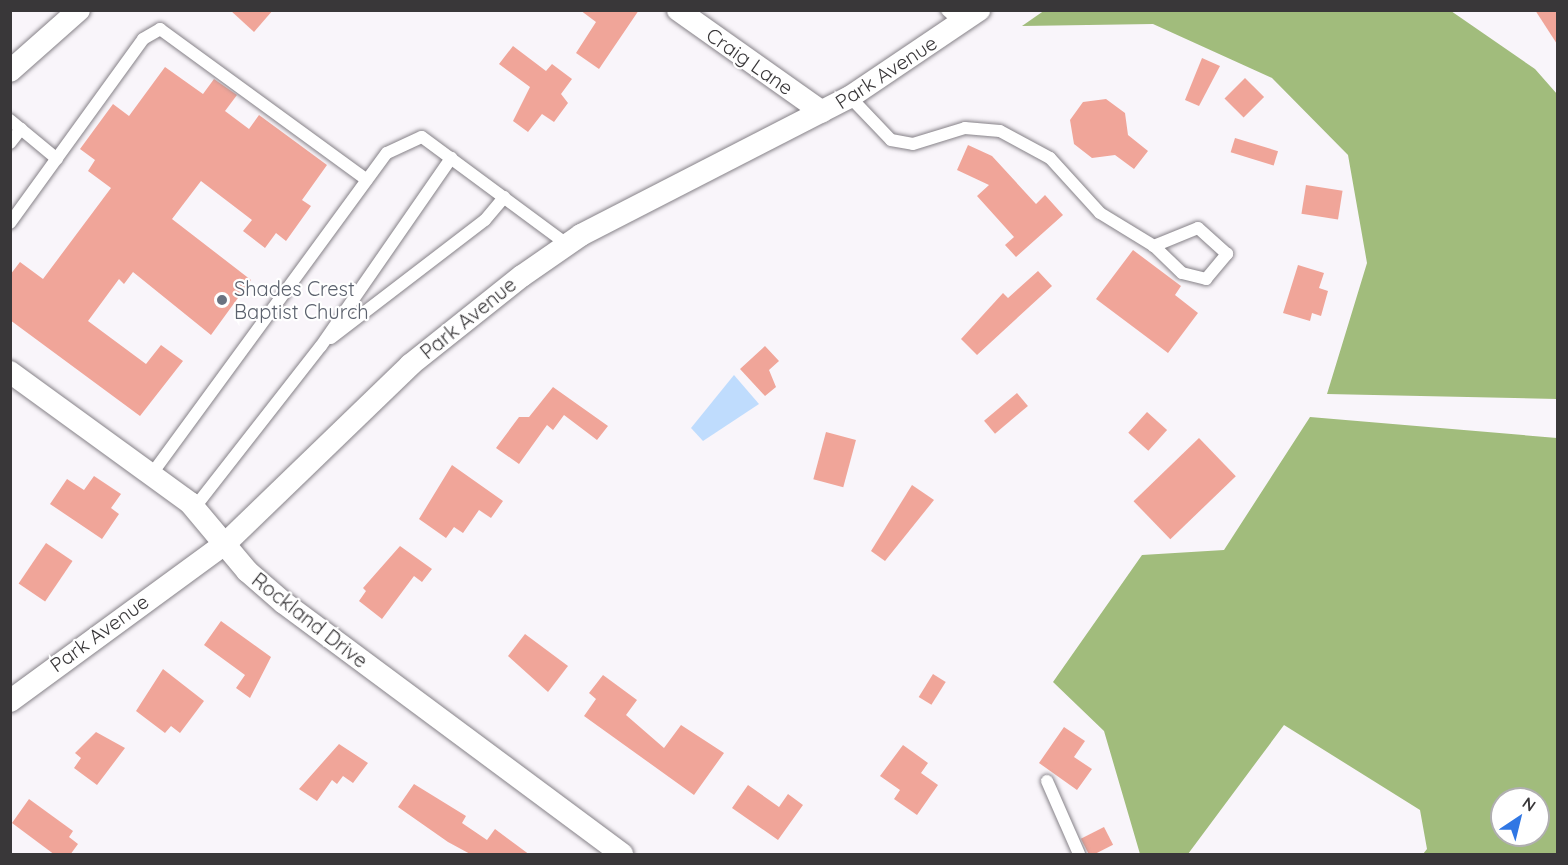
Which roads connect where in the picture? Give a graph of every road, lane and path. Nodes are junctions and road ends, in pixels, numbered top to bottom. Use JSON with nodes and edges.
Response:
{"nodes":[{"id":1,"x":79,"y":10,"type":"edge"},
{"id":2,"x":678,"y":10,"type":"edge"},
{"id":3,"x":962,"y":15,"type":"edge"},
{"id":4,"x":10,"y":71,"type":"edge"},
{"id":5,"x":850,"y":98,"type":"junction"},
{"id":6,"x":822,"y":112,"type":"junction"},
{"id":7,"x":10,"y":120,"type":"edge"},
{"id":8,"x":21,"y":129,"type":"junction"},
{"id":9,"x":10,"y":143,"type":"edge"},
{"id":10,"x":451,"y":158,"type":"junction"},
{"id":11,"x":57,"y":159,"type":"junction"},
{"id":12,"x":367,"y":180,"type":"junction"},
{"id":13,"x":504,"y":197,"type":"junction"},
{"id":14,"x":10,"y":223,"type":"edge"},
{"id":15,"x":568,"y":245,"type":"junction"},
{"id":16,"x":1154,"y":246,"type":"junction"},
{"id":17,"x":321,"y":346,"type":"junction"},
{"id":18,"x":10,"y":372,"type":"edge"},
{"id":19,"x":151,"y":476,"type":"junction"},
{"id":20,"x":195,"y":507,"type":"junction"},
{"id":21,"x":227,"y":542,"type":"junction"},
{"id":22,"x":10,"y":701,"type":"edge"},
{"id":23,"x":1047,"y":781,"type":"dead end"},
{"id":24,"x":622,"y":855,"type":"edge"},
{"id":25,"x":1079,"y":855,"type":"edge"}],
"edges":[{"from":1,"to":4,"type":"street"},
{"from":2,"to":6,"type":"street","name":"Craig Lane"},
{"from":3,"to":5,"type":"street","name":"Park Avenue"},
{"from":5,"to":6,"type":"street","name":"Park Avenue"},
{"from":5,"to":16,"type":"lane"},
{"from":6,"to":15,"type":"street","name":"Park Avenue"},
{"from":7,"to":8,"type":"lane"},
{"from":8,"to":9,"type":"lane"},
{"from":8,"to":11,"type":"lane"},
{"from":10,"to":12,"type":"lane"},
{"from":10,"to":13,"type":"lane"},
{"from":10,"to":17,"type":"lane"},
{"from":11,"to":12,"type":"lane"},
{"from":11,"to":14,"type":"lane"},
{"from":12,"to":19,"type":"lane"},
{"from":13,"to":15,"type":"lane"},
{"from":13,"to":17,"type":"lane"},
{"from":15,"to":21,"type":"street","name":"Park Avenue"},
{"from":16,"to":16,"type":"lane"},
{"from":17,"to":20,"type":"lane"},
{"from":18,"to":19,"type":"street","name":"Rockland Drive"},
{"from":19,"to":20,"type":"street","name":"Rockland Drive"},
{"from":20,"to":21,"type":"street","name":"Rockland Drive"},
{"from":21,"to":22,"type":"street","name":"Park Avenue"},
{"from":21,"to":24,"type":"street","name":"Rockland Drive"},
{"from":23,"to":25,"type":"lane"}]}
